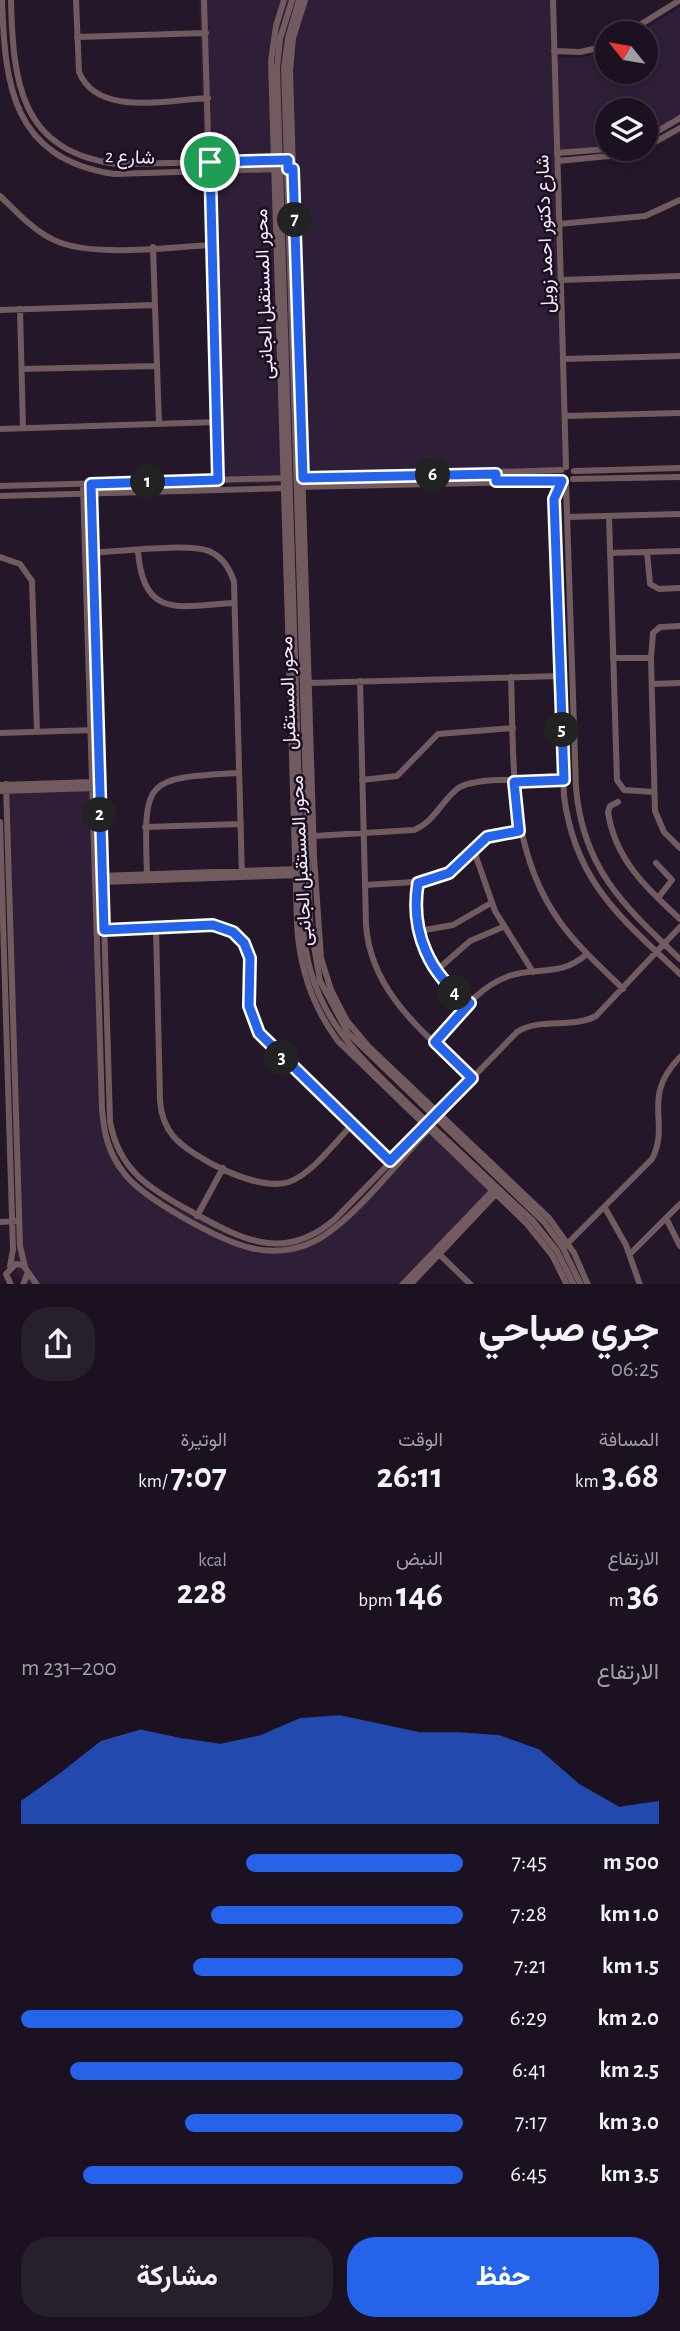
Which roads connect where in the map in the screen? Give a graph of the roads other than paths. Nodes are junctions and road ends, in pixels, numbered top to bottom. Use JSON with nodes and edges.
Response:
{"nodes":[{"id":1,"x":2,"y":0,"type":"edge"},
{"id":2,"x":11,"y":0,"type":"edge"},
{"id":3,"x":76,"y":0,"type":"edge"},
{"id":4,"x":204,"y":0,"type":"edge"},
{"id":5,"x":285,"y":0,"type":"edge"},
{"id":6,"x":292,"y":0,"type":"edge"},
{"id":7,"x":299,"y":0,"type":"edge"},
{"id":8,"x":305,"y":0,"type":"edge"},
{"id":9,"x":553,"y":0,"type":"edge"},
{"id":10,"x":680,"y":0,"type":"edge"},
{"id":11,"x":1,"y":12,"type":"edge"},
{"id":12,"x":11,"y":12,"type":"junction"},
{"id":13,"x":11,"y":21,"type":"junction"},
{"id":14,"x":646,"y":21,"type":"edge"},
{"id":15,"x":2,"y":22,"type":"edge"},
{"id":16,"x":205,"y":33,"type":"junction"},
{"id":17,"x":77,"y":37,"type":"junction"},
{"id":18,"x":595,"y":49,"type":"edge"},
{"id":19,"x":554,"y":51,"type":"junction"},
{"id":20,"x":208,"y":98,"type":"junction"},
{"id":21,"x":680,"y":118,"type":"edge"},
{"id":22,"x":680,"y":128,"type":"edge"},
{"id":23,"x":658,"y":131,"type":"edge"},
{"id":24,"x":658,"y":140,"type":"edge"},
{"id":25,"x":595,"y":151,"type":"edge"},
{"id":26,"x":595,"y":156,"type":"edge"},
{"id":27,"x":557,"y":157,"type":"junction"},
{"id":28,"x":210,"y":162,"type":"junction"},
{"id":29,"x":284,"y":165,"type":"junction"},
{"id":30,"x":210,"y":171,"type":"junction"},
{"id":31,"x":0,"y":196,"type":"edge"},
{"id":32,"x":680,"y":200,"type":"edge"},
{"id":33,"x":559,"y":224,"type":"junction"},
{"id":34,"x":212,"y":245,"type":"junction"},
{"id":35,"x":153,"y":247,"type":"junction"},
{"id":36,"x":680,"y":276,"type":"edge"},
{"id":37,"x":561,"y":281,"type":"junction"},
{"id":38,"x":155,"y":305,"type":"junction"},
{"id":39,"x":20,"y":309,"type":"junction"},
{"id":40,"x":0,"y":310,"type":"edge"},
{"id":41,"x":680,"y":356,"type":"edge"},
{"id":42,"x":563,"y":359,"type":"junction"},
{"id":43,"x":157,"y":366,"type":"junction"},
{"id":44,"x":22,"y":369,"type":"junction"},
{"id":45,"x":680,"y":412,"type":"edge"},
{"id":46,"x":565,"y":416,"type":"junction"},
{"id":47,"x":217,"y":422,"type":"junction"},
{"id":48,"x":159,"y":424,"type":"junction"},
{"id":49,"x":23,"y":428,"type":"junction"},
{"id":50,"x":0,"y":429,"type":"edge"},
{"id":51,"x":564,"y":468,"type":"junction"},
{"id":52,"x":680,"y":468,"type":"edge"},
{"id":53,"x":574,"y":471,"type":"junction"},
{"id":54,"x":680,"y":477,"type":"edge"},
{"id":55,"x":293,"y":478,"type":"junction"},
{"id":56,"x":496,"y":478,"type":"junction"},
{"id":57,"x":218,"y":480,"type":"junction"},
{"id":58,"x":566,"y":481,"type":"junction"},
{"id":59,"x":87,"y":484,"type":"junction"},
{"id":60,"x":0,"y":486,"type":"edge"},
{"id":61,"x":294,"y":488,"type":"junction"},
{"id":62,"x":87,"y":494,"type":"junction"},
{"id":63,"x":0,"y":496,"type":"edge"},
{"id":64,"x":680,"y":514,"type":"edge"},
{"id":65,"x":609,"y":516,"type":"junction"},
{"id":66,"x":568,"y":517,"type":"junction"},
{"id":67,"x":138,"y":551,"type":"junction"},
{"id":68,"x":680,"y":551,"type":"edge"},
{"id":69,"x":647,"y":552,"type":"junction"},
{"id":70,"x":89,"y":553,"type":"junction"},
{"id":71,"x":610,"y":553,"type":"junction"},
{"id":72,"x":0,"y":557,"type":"edge"},
{"id":73,"x":680,"y":588,"type":"edge"},
{"id":74,"x":234,"y":603,"type":"junction"},
{"id":75,"x":680,"y":626,"type":"edge"},
{"id":76,"x":613,"y":658,"type":"junction"},
{"id":77,"x":651,"y":658,"type":"junction"},
{"id":78,"x":572,"y":668,"type":"junction"},
{"id":79,"x":560,"y":673,"type":"junction"},
{"id":80,"x":511,"y":677,"type":"junction"},
{"id":81,"x":360,"y":681,"type":"junction"},
{"id":82,"x":309,"y":683,"type":"junction"},
{"id":83,"x":680,"y":683,"type":"edge"},
{"id":84,"x":652,"y":684,"type":"junction"},
{"id":85,"x":513,"y":729,"type":"junction"},
{"id":86,"x":94,"y":730,"type":"junction"},
{"id":87,"x":37,"y":732,"type":"junction"},
{"id":88,"x":0,"y":733,"type":"edge"},
{"id":89,"x":239,"y":774,"type":"junction"},
{"id":90,"x":362,"y":780,"type":"junction"},
{"id":91,"x":564,"y":780,"type":"junction"},
{"id":92,"x":514,"y":782,"type":"junction"},
{"id":93,"x":96,"y":785,"type":"junction"},
{"id":94,"x":3,"y":788,"type":"edge"},
{"id":95,"x":654,"y":792,"type":"junction"},
{"id":96,"x":618,"y":802,"type":"dead end"},
{"id":97,"x":0,"y":822,"type":"edge"},
{"id":98,"x":241,"y":824,"type":"junction"},
{"id":99,"x":145,"y":827,"type":"junction"},
{"id":100,"x":519,"y":831,"type":"junction"},
{"id":101,"x":363,"y":834,"type":"junction"},
{"id":102,"x":314,"y":836,"type":"junction"},
{"id":103,"x":3,"y":843,"type":"edge"},
{"id":104,"x":473,"y":848,"type":"junction"},
{"id":105,"x":680,"y":848,"type":"edge"},
{"id":106,"x":311,"y":858,"type":"junction"},
{"id":107,"x":656,"y":863,"type":"dead end"},
{"id":108,"x":302,"y":872,"type":"junction"},
{"id":109,"x":242,"y":874,"type":"junction"},
{"id":110,"x":147,"y":877,"type":"junction"},
{"id":111,"x":99,"y":879,"type":"junction"},
{"id":112,"x":418,"y":883,"type":"junction"},
{"id":113,"x":365,"y":885,"type":"junction"},
{"id":114,"x":658,"y":898,"type":"junction"},
{"id":115,"x":491,"y":903,"type":"junction"},
{"id":116,"x":680,"y":919,"type":"edge"},
{"id":117,"x":503,"y":927,"type":"junction"},
{"id":118,"x":680,"y":927,"type":"edge"},
{"id":119,"x":156,"y":928,"type":"junction"},
{"id":120,"x":100,"y":930,"type":"junction"},
{"id":121,"x":419,"y":932,"type":"junction"},
{"id":122,"x":664,"y":944,"type":"junction"},
{"id":123,"x":5,"y":951,"type":"edge"},
{"id":124,"x":657,"y":952,"type":"junction"},
{"id":125,"x":587,"y":954,"type":"junction"},
{"id":126,"x":680,"y":959,"type":"edge"},
{"id":127,"x":436,"y":971,"type":"junction"},
{"id":128,"x":533,"y":972,"type":"junction"},
{"id":129,"x":680,"y":974,"type":"edge"},
{"id":130,"x":623,"y":989,"type":"junction"},
{"id":131,"x":470,"y":1003,"type":"junction"},
{"id":132,"x":435,"y":1042,"type":"junction"},
{"id":133,"x":680,"y":1057,"type":"edge"},
{"id":134,"x":472,"y":1078,"type":"junction"},
{"id":135,"x":431,"y":1122,"type":"junction"},
{"id":136,"x":352,"y":1125,"type":"junction"},
{"id":137,"x":392,"y":1163,"type":"junction"},
{"id":138,"x":487,"y":1164,"type":"junction"},
{"id":139,"x":223,"y":1168,"type":"junction"},
{"id":140,"x":498,"y":1188,"type":"junction"},
{"id":141,"x":680,"y":1204,"type":"edge"},
{"id":142,"x":605,"y":1208,"type":"junction"},
{"id":143,"x":196,"y":1218,"type":"junction"},
{"id":144,"x":666,"y":1218,"type":"junction"},
{"id":145,"x":16,"y":1221,"type":"junction"},
{"id":146,"x":0,"y":1222,"type":"edge"},
{"id":147,"x":566,"y":1246,"type":"junction"},
{"id":148,"x":680,"y":1246,"type":"edge"},
{"id":149,"x":437,"y":1252,"type":"junction"},
{"id":150,"x":630,"y":1254,"type":"junction"},
{"id":151,"x":9,"y":1267,"type":"junction"},
{"id":152,"x":27,"y":1269,"type":"junction"},
{"id":153,"x":0,"y":1273,"type":"edge"},
{"id":154,"x":0,"y":1283,"type":"edge"},
{"id":155,"x":10,"y":1284,"type":"edge"},
{"id":156,"x":23,"y":1284,"type":"edge"},
{"id":157,"x":37,"y":1284,"type":"edge"},
{"id":158,"x":402,"y":1284,"type":"edge"},
{"id":159,"x":410,"y":1284,"type":"edge"},
{"id":160,"x":471,"y":1284,"type":"edge"},
{"id":161,"x":567,"y":1284,"type":"edge"},
{"id":162,"x":573,"y":1284,"type":"edge"},
{"id":163,"x":582,"y":1284,"type":"edge"},
{"id":164,"x":588,"y":1284,"type":"edge"},
{"id":165,"x":640,"y":1284,"type":"edge"}],
"edges":[{"from":1,"to":11,"type":"street","name":"شارع 2"},
{"from":2,"to":12,"type":"street","name":"شارع 2"},
{"from":3,"to":17,"type":"street"},
{"from":4,"to":16,"type":"street"},
{"from":5,"to":29,"type":"street","name":"محور المستقبل الجانبى"},
{"from":6,"to":29,"type":"street"},
{"from":7,"to":29,"type":"street"},
{"from":8,"to":29,"type":"street","name":"محور المستقبل الجانبى"},
{"from":9,"to":19,"type":"street","name":"شارع دكتور احمد زويل"},
{"from":10,"to":14,"type":"street"},
{"from":11,"to":12,"type":"street"},
{"from":11,"to":15,"type":"street","name":"شارع 2"},
{"from":12,"to":13,"type":"street","name":"شارع 2"},
{"from":13,"to":15,"type":"street"},
{"from":13,"to":28,"type":"street","name":"شارع 2"},
{"from":15,"to":30,"type":"street","name":"شارع 2"},
{"from":16,"to":17,"type":"street"},
{"from":16,"to":20,"type":"street"},
{"from":17,"to":20,"type":"street"},
{"from":18,"to":19,"type":"street"},
{"from":19,"to":27,"type":"street","name":"شارع دكتور احمد زويل"},
{"from":20,"to":28,"type":"street"},
{"from":21,"to":23,"type":"street"},
{"from":22,"to":24,"type":"street"},
{"from":25,"to":27,"type":"street"},
{"from":26,"to":27,"type":"street"},
{"from":27,"to":33,"type":"street","name":"شارع دكتور احمد زويل"},
{"from":28,"to":29,"type":"street","name":"شارع 2"},
{"from":28,"to":30,"type":"street"},
{"from":29,"to":30,"type":"street","name":"شارع 2"},
{"from":29,"to":55,"type":"street","name":"محور المستقبل الجانبى"},
{"from":29,"to":55,"type":"street","name":"محور المستقبل الجانبى"},
{"from":30,"to":34,"type":"street"},
{"from":31,"to":35,"type":"street"},
{"from":32,"to":33,"type":"street"},
{"from":33,"to":37,"type":"street","name":"شارع دكتور احمد زويل"},
{"from":34,"to":35,"type":"street"},
{"from":34,"to":47,"type":"street"},
{"from":35,"to":38,"type":"street"},
{"from":36,"to":37,"type":"street"},
{"from":37,"to":42,"type":"street","name":"شارع دكتور احمد زويل"},
{"from":38,"to":39,"type":"street"},
{"from":38,"to":43,"type":"street"},
{"from":39,"to":40,"type":"street"},
{"from":39,"to":44,"type":"street"},
{"from":41,"to":42,"type":"street"},
{"from":42,"to":46,"type":"street","name":"شارع دكتور احمد زويل"},
{"from":43,"to":44,"type":"street"},
{"from":43,"to":48,"type":"street"},
{"from":44,"to":49,"type":"street"},
{"from":45,"to":46,"type":"street"},
{"from":46,"to":51,"type":"street","name":"شارع دكتور احمد زويل"},
{"from":47,"to":48,"type":"street"},
{"from":47,"to":57,"type":"street"},
{"from":48,"to":49,"type":"street"},
{"from":49,"to":50,"type":"street"},
{"from":51,"to":53,"type":"street"},
{"from":51,"to":56,"type":"street"},
{"from":51,"to":58,"type":"street","name":"شارع دكتور احمد زويل"},
{"from":52,"to":53,"type":"street"},
{"from":53,"to":58,"type":"street"},
{"from":54,"to":58,"type":"street"},
{"from":55,"to":56,"type":"street"},
{"from":55,"to":57,"type":"street"},
{"from":55,"to":61,"type":"street","name":"محور المستقبل الجانبى"},
{"from":55,"to":61,"type":"street","name":"محور المستقبل"},
{"from":56,"to":58,"type":"street"},
{"from":56,"to":61,"type":"street"},
{"from":57,"to":59,"type":"street"},
{"from":58,"to":66,"type":"street"},
{"from":58,"to":79,"type":"street"},
{"from":59,"to":60,"type":"street"},
{"from":59,"to":62,"type":"street"},
{"from":61,"to":62,"type":"street"},
{"from":61,"to":82,"type":"street","name":"محور المستقبل الجانبى"},
{"from":61,"to":106,"type":"street","name":"محور المستقبل"},
{"from":61,"to":108,"type":"street","name":"محور المستقبل"},
{"from":62,"to":63,"type":"street"},
{"from":62,"to":70,"type":"street"},
{"from":64,"to":65,"type":"street"},
{"from":65,"to":66,"type":"street"},
{"from":65,"to":71,"type":"street"},
{"from":66,"to":78,"type":"street"},
{"from":67,"to":70,"type":"street"},
{"from":67,"to":74,"type":"street"},
{"from":67,"to":74,"type":"street"},
{"from":68,"to":69,"type":"street"},
{"from":69,"to":71,"type":"street"},
{"from":69,"to":73,"type":"street"},
{"from":70,"to":86,"type":"street"},
{"from":71,"to":76,"type":"street"},
{"from":72,"to":87,"type":"street"},
{"from":74,"to":89,"type":"street"},
{"from":75,"to":77,"type":"street"},
{"from":76,"to":77,"type":"street"},
{"from":76,"to":95,"type":"street"},
{"from":77,"to":84,"type":"street"},
{"from":78,"to":79,"type":"street"},
{"from":78,"to":122,"type":"street"},
{"from":79,"to":80,"type":"street"},
{"from":79,"to":91,"type":"street"},
{"from":80,"to":81,"type":"street"},
{"from":80,"to":85,"type":"street"},
{"from":81,"to":82,"type":"street"},
{"from":81,"to":90,"type":"street"},
{"from":82,"to":102,"type":"street","name":"محور المستقبل الجانبى"},
{"from":83,"to":84,"type":"street"},
{"from":84,"to":95,"type":"street"},
{"from":85,"to":90,"type":"street"},
{"from":85,"to":92,"type":"street"},
{"from":86,"to":87,"type":"street"},
{"from":86,"to":93,"type":"street"},
{"from":87,"to":88,"type":"street"},
{"from":89,"to":98,"type":"street"},
{"from":89,"to":99,"type":"street"},
{"from":90,"to":101,"type":"street"},
{"from":91,"to":92,"type":"street"},
{"from":91,"to":124,"type":"street"},
{"from":92,"to":100,"type":"street"},
{"from":92,"to":101,"type":"street"},
{"from":93,"to":94,"type":"street"},
{"from":93,"to":111,"type":"street"},
{"from":94,"to":103,"type":"street"},
{"from":95,"to":105,"type":"street"},
{"from":96,"to":114,"type":"street"},
{"from":97,"to":103,"type":"street"},
{"from":98,"to":99,"type":"street"},
{"from":98,"to":109,"type":"street"},
{"from":99,"to":110,"type":"street"},
{"from":100,"to":104,"type":"street"},
{"from":100,"to":125,"type":"street"},
{"from":101,"to":102,"type":"street"},
{"from":101,"to":113,"type":"street"},
{"from":102,"to":106,"type":"street","name":"محور المستقبل الجانبى"},
{"from":103,"to":123,"type":"street"},
{"from":104,"to":112,"type":"street"},
{"from":104,"to":115,"type":"street"},
{"from":106,"to":108,"type":"street","name":"محور المستقبل"},
{"from":106,"to":135,"type":"street","name":"محور المستقبل الجانبى"},
{"from":107,"to":114,"type":"street"},
{"from":108,"to":109,"type":"street"},
{"from":108,"to":135,"type":"street","name":"محور المستقبل"},
{"from":108,"to":135,"type":"street","name":"محور المستقبل الجانبى"},
{"from":109,"to":110,"type":"street"},
{"from":110,"to":111,"type":"street"},
{"from":111,"to":120,"type":"street"},
{"from":112,"to":113,"type":"street"},
{"from":112,"to":121,"type":"street"},
{"from":113,"to":132,"type":"street"},
{"from":114,"to":116,"type":"street"},
{"from":115,"to":117,"type":"street"},
{"from":115,"to":121,"type":"street"},
{"from":117,"to":127,"type":"street"},
{"from":117,"to":128,"type":"street"},
{"from":118,"to":122,"type":"street"},
{"from":119,"to":120,"type":"street"},
{"from":119,"to":136,"type":"street"},
{"from":119,"to":139,"type":"street"},
{"from":120,"to":143,"type":"street"},
{"from":121,"to":127,"type":"street"},
{"from":122,"to":124,"type":"street"},
{"from":122,"to":126,"type":"street"},
{"from":123,"to":145,"type":"street"},
{"from":124,"to":129,"type":"street"},
{"from":124,"to":130,"type":"street"},
{"from":125,"to":128,"type":"street"},
{"from":125,"to":130,"type":"street"},
{"from":127,"to":131,"type":"street"},
{"from":128,"to":131,"type":"street"},
{"from":130,"to":134,"type":"street"},
{"from":131,"to":132,"type":"street"},
{"from":132,"to":134,"type":"street"},
{"from":133,"to":142,"type":"street"},
{"from":134,"to":135,"type":"street"},
{"from":135,"to":137,"type":"street"},
{"from":135,"to":138,"type":"street","name":"محور المستقبل الجانبى"},
{"from":135,"to":140,"type":"street","name":"محور المستقبل"},
{"from":136,"to":137,"type":"street"},
{"from":136,"to":139,"type":"street"},
{"from":137,"to":143,"type":"street"},
{"from":138,"to":140,"type":"street","name":"محور المستقبل"},
{"from":138,"to":147,"type":"street","name":"محور المستقبل الجانبى"},
{"from":139,"to":143,"type":"street"},
{"from":140,"to":147,"type":"street","name":"محور المستقبل"},
{"from":140,"to":149,"type":"street"},
{"from":140,"to":161,"type":"street"},
{"from":140,"to":162,"type":"street","name":"محور المستقبل"},
{"from":141,"to":144,"type":"street"},
{"from":142,"to":147,"type":"street"},
{"from":142,"to":150,"type":"street"},
{"from":144,"to":148,"type":"street"},
{"from":144,"to":150,"type":"street"},
{"from":145,"to":146,"type":"street"},
{"from":145,"to":151,"type":"street"},
{"from":145,"to":152,"type":"street"},
{"from":147,"to":163,"type":"street","name":"محور المستقبل"},
{"from":147,"to":164,"type":"street","name":"محور المستقبل الجانبى"},
{"from":149,"to":158,"type":"street"},
{"from":149,"to":159,"type":"street"},
{"from":149,"to":160,"type":"street"},
{"from":150,"to":165,"type":"street"},
{"from":151,"to":152,"type":"street"},
{"from":151,"to":153,"type":"street"},
{"from":151,"to":155,"type":"street"},
{"from":152,"to":156,"type":"street"},
{"from":152,"to":157,"type":"street"},
{"from":154,"to":155,"type":"street"}]}
